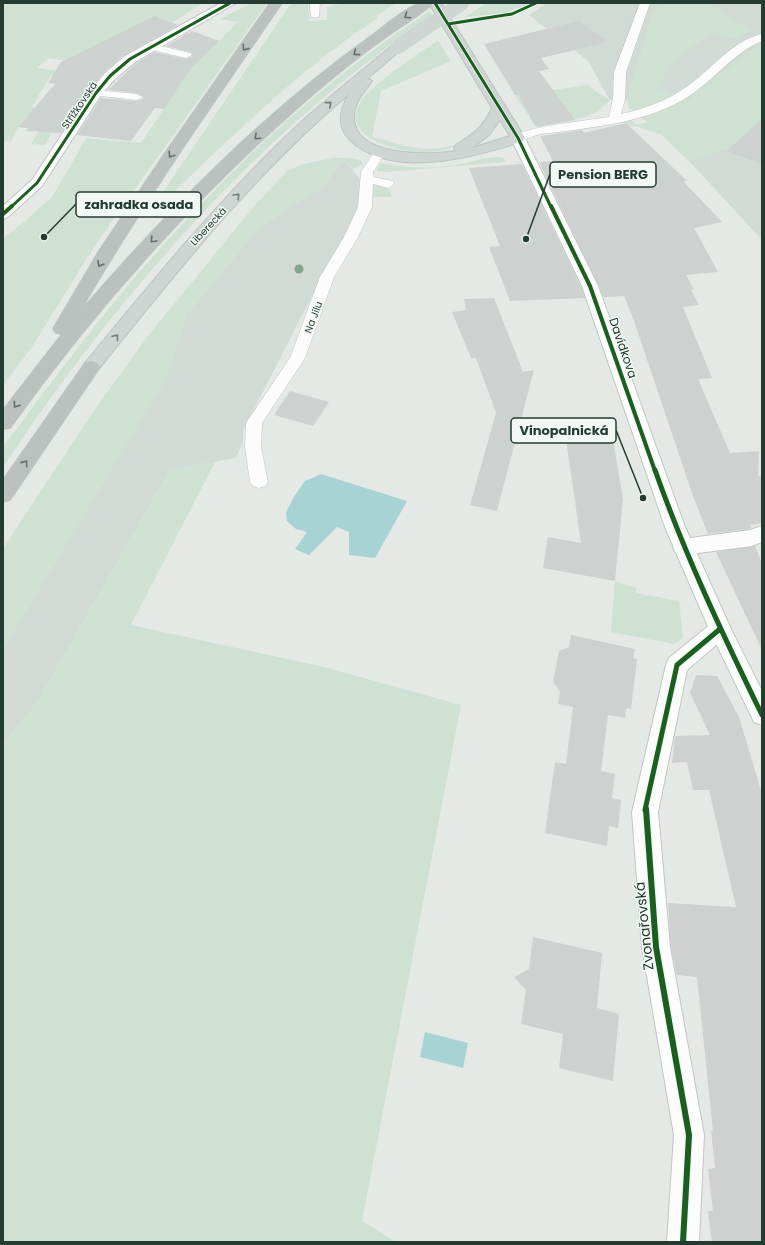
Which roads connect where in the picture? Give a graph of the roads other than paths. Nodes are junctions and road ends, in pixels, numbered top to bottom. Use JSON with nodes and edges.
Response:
{"nodes":[{"id":1,"x":230,"y":3,"type":"edge"},
{"id":2,"x":276,"y":3,"type":"edge"},
{"id":3,"x":318,"y":3,"type":"edge"},
{"id":4,"x":427,"y":3,"type":"edge"},
{"id":5,"x":435,"y":3,"type":"edge"},
{"id":6,"x":462,"y":3,"type":"edge"},
{"id":7,"x":645,"y":3,"type":"edge"},
{"id":8,"x":316,"y":16,"type":"dead end"},
{"id":9,"x":762,"y":38,"type":"edge"},
{"id":10,"x":152,"y":47,"type":"junction"},
{"id":11,"x":398,"y":47,"type":"junction"},
{"id":12,"x":186,"y":55,"type":"dead end"},
{"id":13,"x":96,"y":93,"type":"junction"},
{"id":14,"x":137,"y":97,"type":"dead end"},
{"id":15,"x":499,"y":108,"type":"junction"},
{"id":16,"x":614,"y":119,"type":"junction"},
{"id":17,"x":518,"y":138,"type":"junction"},
{"id":18,"x":380,"y":152,"type":"junction"},
{"id":19,"x":430,"y":159,"type":"junction"},
{"id":20,"x":367,"y":179,"type":"junction"},
{"id":21,"x":388,"y":184,"type":"dead end"},
{"id":22,"x":3,"y":214,"type":"edge"},
{"id":23,"x":91,"y":367,"type":"joint"},
{"id":24,"x":29,"y":387,"type":"junction"},
{"id":25,"x":3,"y":423,"type":"edge"},
{"id":26,"x":259,"y":482,"type":"dead end"},
{"id":27,"x":3,"y":495,"type":"edge"},
{"id":28,"x":762,"y":534,"type":"edge"},
{"id":29,"x":683,"y":547,"type":"junction"},
{"id":30,"x":720,"y":629,"type":"junction"},
{"id":31,"x":762,"y":715,"type":"edge"},
{"id":32,"x":683,"y":1242,"type":"edge"}],
"edges":[{"from":1,"to":10,"type":"street","name":"Střížkovská"},
{"from":2,"to":24,"type":"highway","one_way":true},
{"from":3,"to":8,"type":"lane"},
{"from":4,"to":24,"type":"highway","one_way":true},
{"from":5,"to":15,"type":"main road","name":"Davídkova"},
{"from":6,"to":11,"type":"main road","name":"Liberecká","bridge":true},
{"from":7,"to":16,"type":"lane"},
{"from":9,"to":16,"type":"lane"},
{"from":10,"to":12,"type":"lane"},
{"from":10,"to":13,"type":"street","name":"Střížkovská"},
{"from":11,"to":18,"type":"main road"},
{"from":23,"to":11,"type":"main road","name":"Liberecká","one_way":true},
{"from":13,"to":14,"type":"lane"},
{"from":13,"to":22,"type":"street","name":"Střížkovská"},
{"from":15,"to":17,"type":"main road","name":"Davídkova"},
{"from":15,"to":19,"type":"main road"},
{"from":16,"to":17,"type":"lane"},
{"from":17,"to":19,"type":"main road"},
{"from":17,"to":29,"type":"street","name":"Davídkova"},
{"from":18,"to":19,"type":"main road"},
{"from":18,"to":20,"type":"lane","name":"Na Jílu"},
{"from":20,"to":21,"type":"lane"},
{"from":20,"to":26,"type":"lane","name":"Na Jílu"},
{"from":27,"to":23,"type":"highway","name":"Liberecká","one_way":true},
{"from":24,"to":25,"type":"highway","one_way":true},
{"from":28,"to":29,"type":"street"},
{"from":29,"to":30,"type":"street","name":"Davídkova"},
{"from":30,"to":31,"type":"street","name":"Davídkova"},
{"from":30,"to":32,"type":"street","name":"Zvonařovská"}]}
